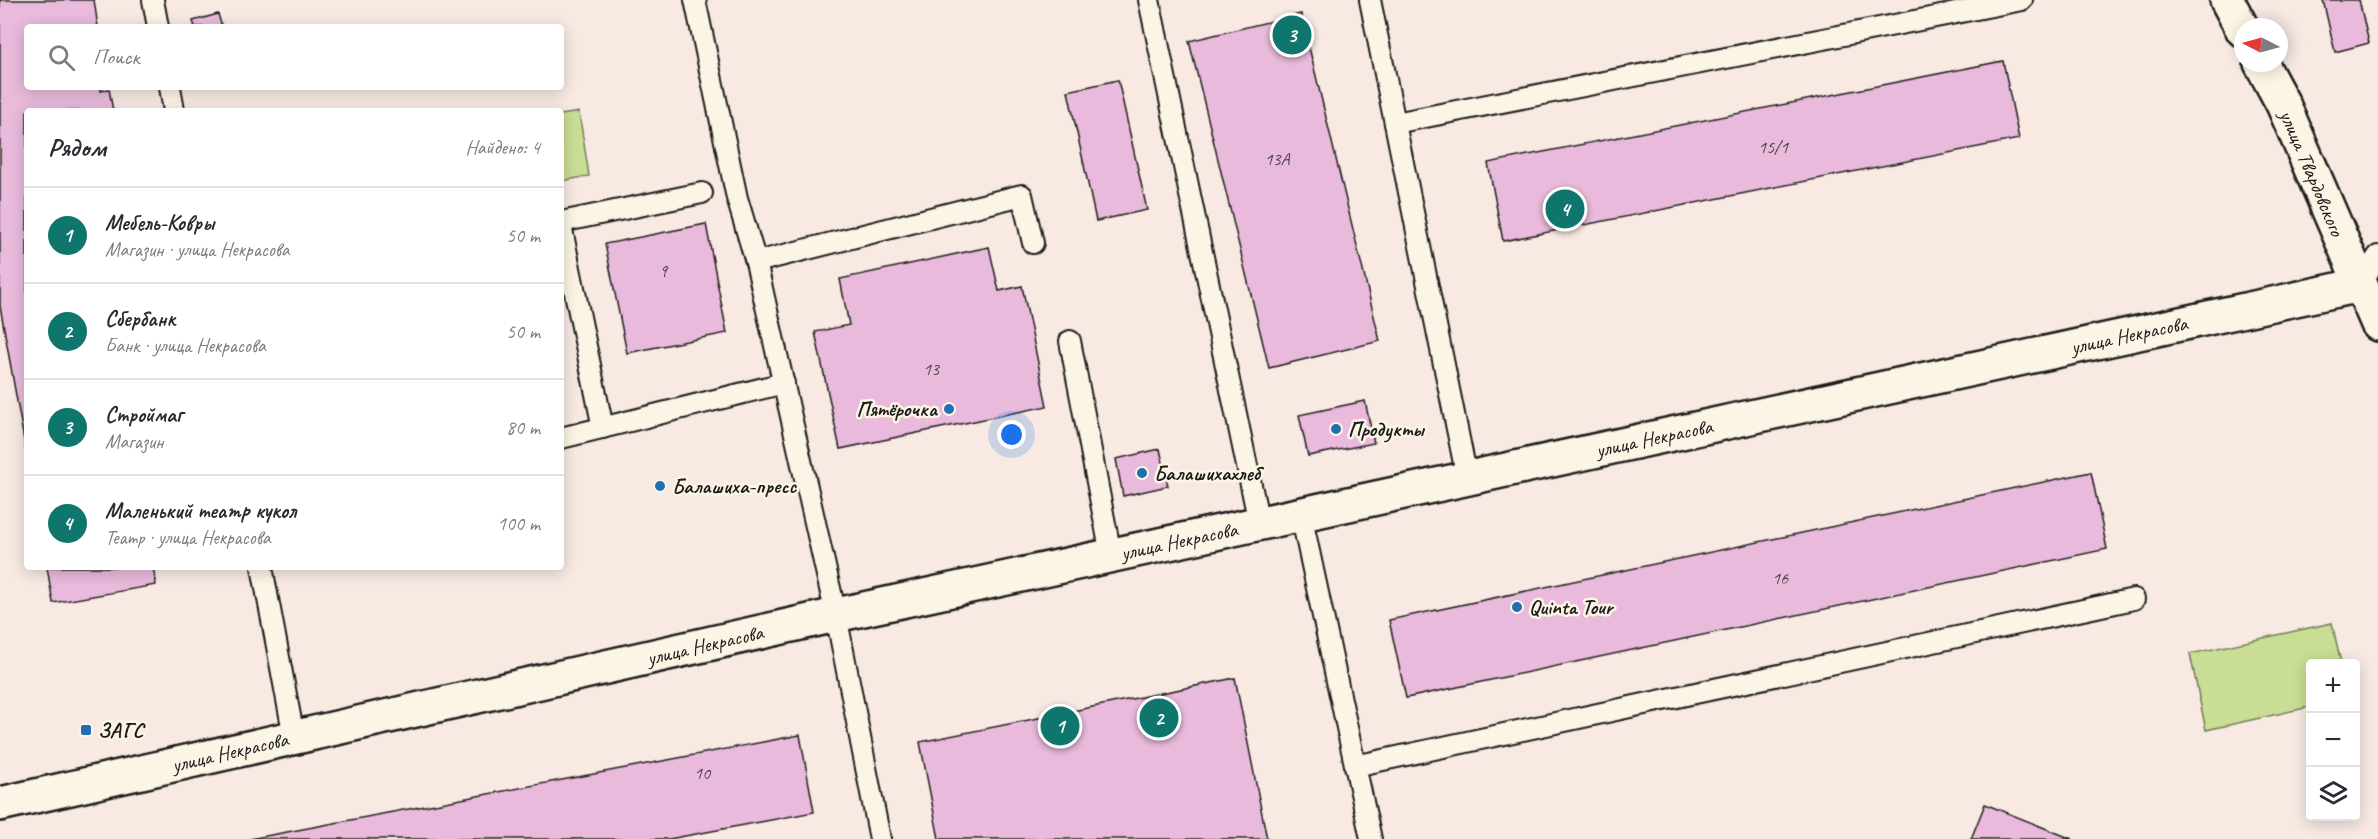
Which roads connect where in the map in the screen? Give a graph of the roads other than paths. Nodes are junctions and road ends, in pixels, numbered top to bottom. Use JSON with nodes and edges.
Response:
{"nodes":[{"id":1,"x":153,"y":0,"type":"edge"},
{"id":2,"x":695,"y":0,"type":"edge"},
{"id":3,"x":1149,"y":0,"type":"edge"},
{"id":4,"x":1370,"y":0,"type":"edge"},
{"id":5,"x":2022,"y":0,"type":"edge"},
{"id":6,"x":2227,"y":0,"type":"edge"},
{"id":7,"x":2237,"y":18,"type":"edge"},
{"id":8,"x":157,"y":24,"type":"edge"},
{"id":9,"x":2266,"y":72,"type":"edge"},
{"id":10,"x":170,"y":90,"type":"edge"},
{"id":11,"x":174,"y":108,"type":"edge"},
{"id":12,"x":1395,"y":123,"type":"junction"},
{"id":13,"x":702,"y":193,"type":"dead end"},
{"id":14,"x":564,"y":222,"type":"edge"},
{"id":15,"x":1033,"y":243,"type":"dead end"},
{"id":16,"x":2378,"y":256,"type":"edge"},
{"id":17,"x":564,"y":257,"type":"edge"},
{"id":18,"x":756,"y":262,"type":"junction"},
{"id":19,"x":566,"y":279,"type":"edge"},
{"id":20,"x":2369,"y":290,"type":"edge"},
{"id":21,"x":2378,"y":324,"type":"edge"},
{"id":22,"x":1070,"y":342,"type":"dead end"},
{"id":23,"x":784,"y":383,"type":"junction"},
{"id":24,"x":603,"y":428,"type":"junction"},
{"id":25,"x":564,"y":437,"type":"edge"},
{"id":26,"x":1467,"y":478,"type":"junction"},
{"id":27,"x":1301,"y":514,"type":"junction"},
{"id":28,"x":1259,"y":523,"type":"junction"},
{"id":29,"x":1111,"y":555,"type":"junction"},
{"id":30,"x":263,"y":570,"type":"edge"},
{"id":31,"x":2134,"y":599,"type":"dead end"},
{"id":32,"x":836,"y":615,"type":"junction"},
{"id":33,"x":294,"y":737,"type":"junction"},
{"id":34,"x":1355,"y":766,"type":"junction"},
{"id":35,"x":0,"y":804,"type":"edge"},
{"id":36,"x":880,"y":839,"type":"edge"},
{"id":37,"x":1371,"y":839,"type":"edge"}],
"edges":[{"from":1,"to":8,"type":"lane"},
{"from":2,"to":18,"type":"lane"},
{"from":3,"to":28,"type":"lane"},
{"from":4,"to":12,"type":"lane"},
{"from":5,"to":12,"type":"lane"},
{"from":6,"to":7,"type":"street"},
{"from":9,"to":20,"type":"street","name":"улица Твардовского"},
{"from":10,"to":11,"type":"lane"},
{"from":12,"to":26,"type":"lane"},
{"from":13,"to":14,"type":"lane"},
{"from":15,"to":18,"type":"lane"},
{"from":16,"to":20,"type":"lane"},
{"from":17,"to":19,"type":"lane"},
{"from":18,"to":23,"type":"lane"},
{"from":19,"to":24,"type":"lane"},
{"from":20,"to":21,"type":"street","name":"улица Твардовского"},
{"from":20,"to":26,"type":"street","name":"улица Некрасова"},
{"from":22,"to":29,"type":"lane"},
{"from":23,"to":24,"type":"lane"},
{"from":23,"to":32,"type":"lane"},
{"from":24,"to":25,"type":"lane"},
{"from":26,"to":27,"type":"street","name":"улица Некрасова"},
{"from":27,"to":28,"type":"street","name":"улица Некрасова"},
{"from":27,"to":34,"type":"lane"},
{"from":28,"to":29,"type":"street","name":"улица Некрасова"},
{"from":29,"to":32,"type":"street","name":"улица Некрасова"},
{"from":30,"to":33,"type":"lane"},
{"from":31,"to":34,"type":"lane"},
{"from":32,"to":33,"type":"street","name":"улица Некрасова"},
{"from":32,"to":36,"type":"lane"},
{"from":33,"to":35,"type":"street","name":"улица Некрасова"},
{"from":34,"to":37,"type":"lane"}]}
